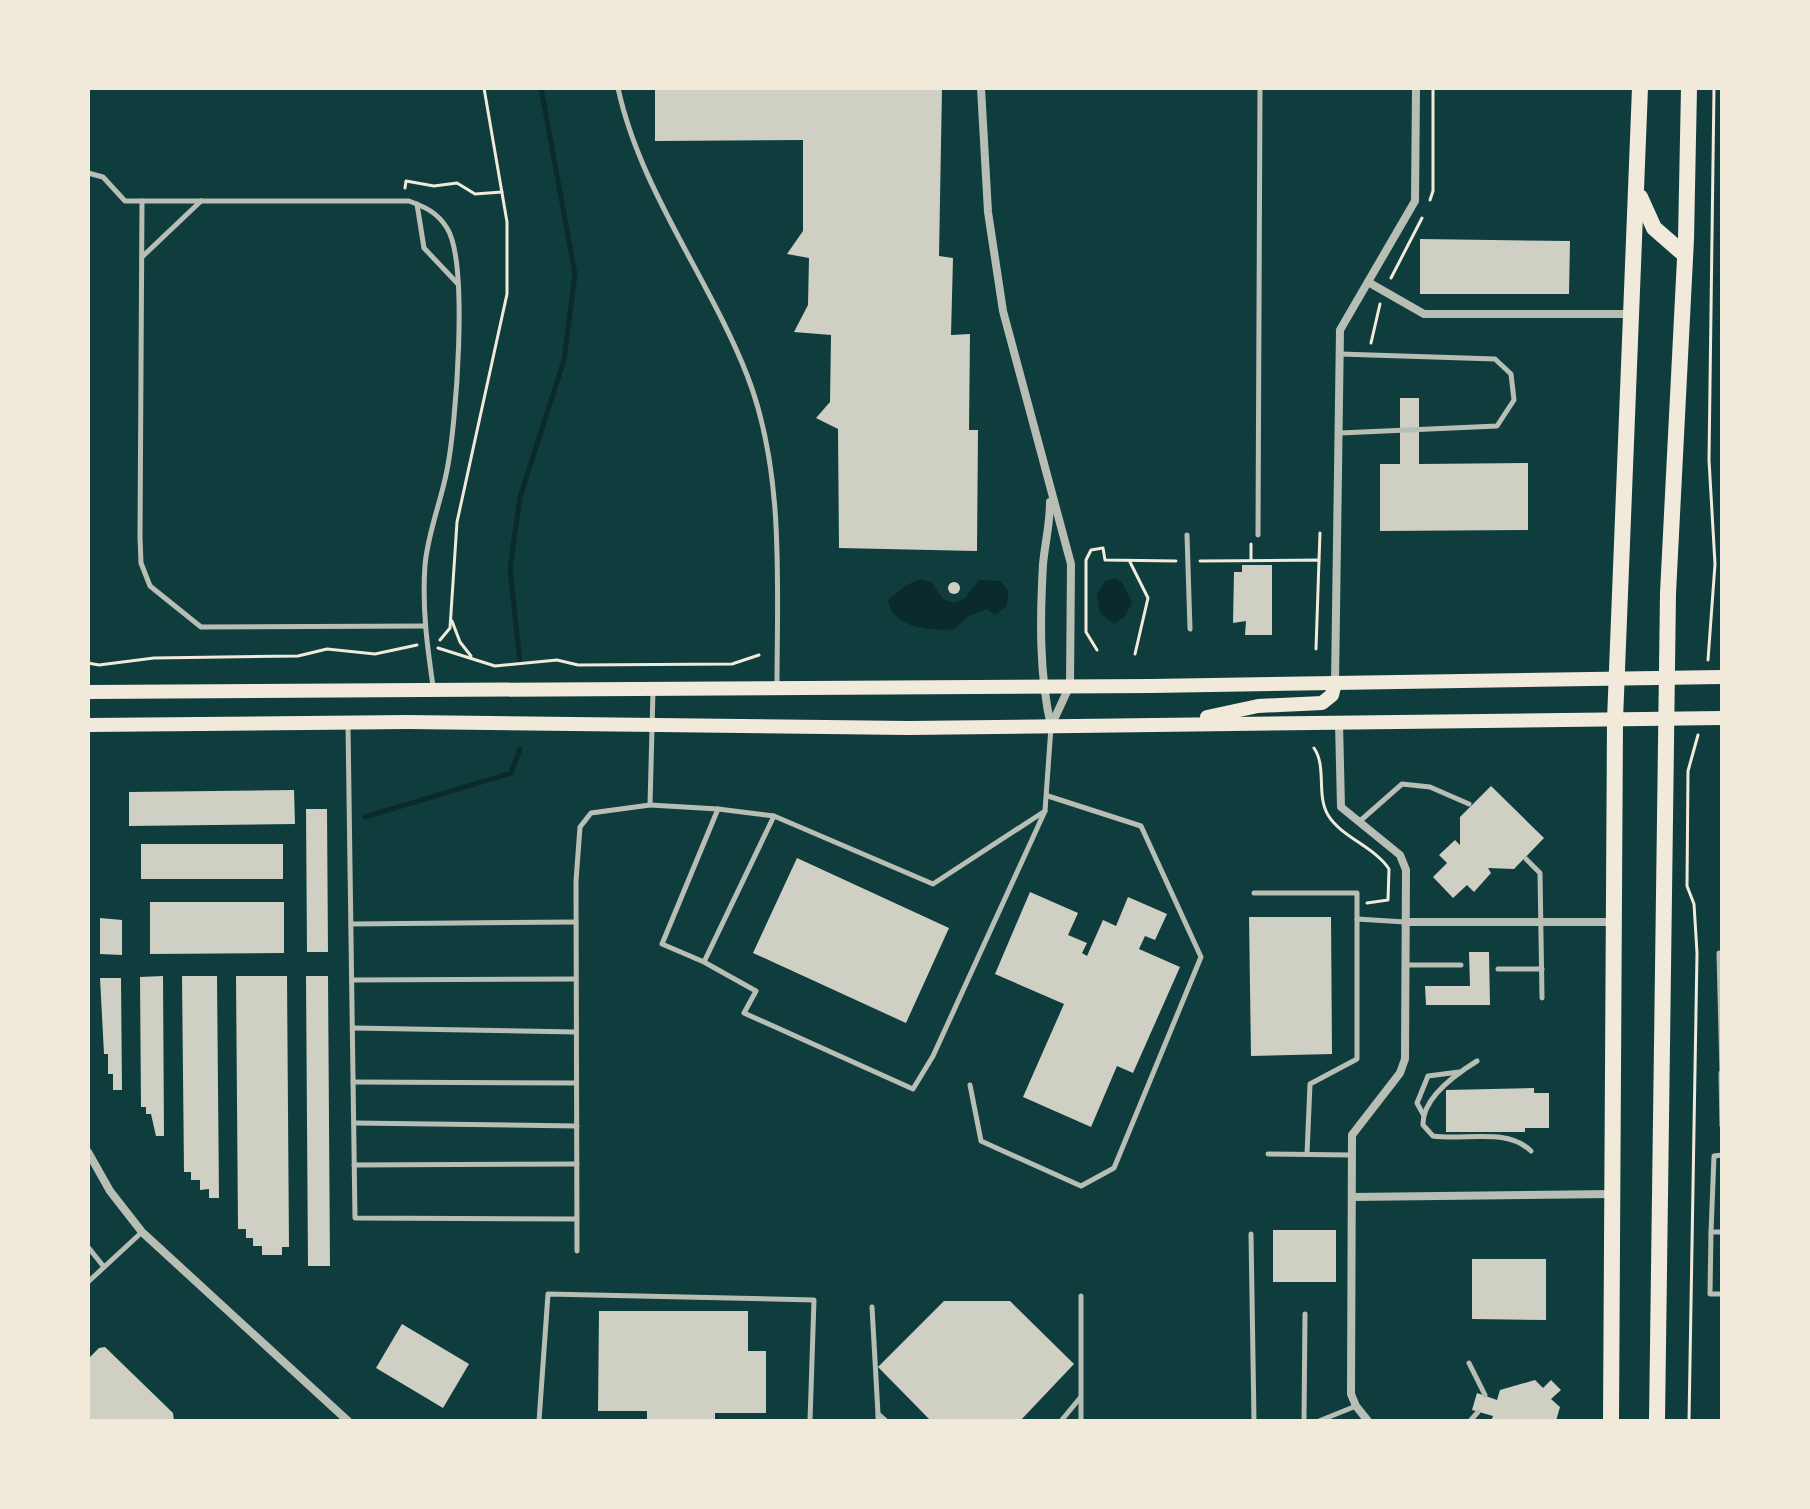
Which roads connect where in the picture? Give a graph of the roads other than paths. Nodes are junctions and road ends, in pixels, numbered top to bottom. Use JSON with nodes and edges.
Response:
{"nodes":[{"id":1,"x":618,"y":88,"type":"edge"},
{"id":2,"x":981,"y":88,"type":"edge"},
{"id":3,"x":1260,"y":88,"type":"edge"},
{"id":4,"x":1416,"y":88,"type":"edge"},
{"id":5,"x":1640,"y":88,"type":"edge"},
{"id":6,"x":1689,"y":88,"type":"edge"},
{"id":7,"x":88,"y":173,"type":"edge"},
{"id":8,"x":1637,"y":192,"type":"junction"},
{"id":9,"x":201,"y":200,"type":"junction"},
{"id":10,"x":142,"y":201,"type":"junction"},
{"id":11,"x":417,"y":204,"type":"junction"},
{"id":12,"x":1685,"y":255,"type":"junction"},
{"id":13,"x":142,"y":257,"type":"junction"},
{"id":14,"x":1368,"y":282,"type":"junction"},
{"id":15,"x":459,"y":284,"type":"junction"},
{"id":16,"x":1633,"y":314,"type":"junction"},
{"id":17,"x":1340,"y":354,"type":"junction"},
{"id":18,"x":1340,"y":433,"type":"junction"},
{"id":19,"x":1050,"y":497,"type":"junction"},
{"id":20,"x":1254,"y":534,"type":"road end"},
{"id":21,"x":1187,"y":535,"type":"dead end"},
{"id":22,"x":424,"y":626,"type":"junction"},
{"id":23,"x":1190,"y":629,"type":"dead end"},
{"id":24,"x":1616,"y":677,"type":"junction"},
{"id":25,"x":1715,"y":677,"type":"edge"},
{"id":26,"x":1667,"y":679,"type":"junction"},
{"id":27,"x":1335,"y":683,"type":"junction"},
{"id":28,"x":1042,"y":685,"type":"junction"},
{"id":29,"x":1070,"y":685,"type":"junction"},
{"id":30,"x":777,"y":689,"type":"junction"},
{"id":31,"x":653,"y":690,"type":"junction"},
{"id":32,"x":434,"y":691,"type":"junction"},
{"id":33,"x":88,"y":692,"type":"edge"},
{"id":34,"x":1722,"y":718,"type":"edge"},
{"id":35,"x":1615,"y":720,"type":"junction"},
{"id":36,"x":1666,"y":720,"type":"junction"},
{"id":37,"x":1339,"y":722,"type":"junction"},
{"id":38,"x":348,"y":723,"type":"junction"},
{"id":39,"x":1183,"y":723,"type":"junction"},
{"id":40,"x":88,"y":725,"type":"edge"},
{"id":41,"x":653,"y":726,"type":"junction"},
{"id":42,"x":1051,"y":726,"type":"junction"},
{"id":43,"x":1048,"y":796,"type":"junction"},
{"id":44,"x":1469,"y":804,"type":"dead end"},
{"id":45,"x":650,"y":805,"type":"junction"},
{"id":46,"x":718,"y":809,"type":"junction"},
{"id":47,"x":1045,"y":811,"type":"junction"},
{"id":48,"x":774,"y":816,"type":"junction"},
{"id":49,"x":1359,"y":823,"type":"junction"},
{"id":50,"x":1526,"y":859,"type":"dead end"},
{"id":51,"x":1254,"y":893,"type":"dead end"},
{"id":52,"x":1357,"y":919,"type":"junction"},
{"id":53,"x":576,"y":922,"type":"junction"},
{"id":54,"x":1406,"y":922,"type":"junction"},
{"id":55,"x":1542,"y":922,"type":"junction"},
{"id":56,"x":1615,"y":922,"type":"junction"},
{"id":57,"x":351,"y":924,"type":"junction"},
{"id":58,"x":1719,"y":953,"type":"dead end"},
{"id":59,"x":704,"y":962,"type":"junction"},
{"id":60,"x":1405,"y":965,"type":"junction"},
{"id":61,"x":1461,"y":965,"type":"dead end"},
{"id":62,"x":1498,"y":969,"type":"dead end"},
{"id":63,"x":1542,"y":969,"type":"junction"},
{"id":64,"x":576,"y":979,"type":"junction"},
{"id":65,"x":352,"y":980,"type":"junction"},
{"id":66,"x":1720,"y":991,"type":"edge"},
{"id":67,"x":1542,"y":998,"type":"dead end"},
{"id":68,"x":353,"y":1028,"type":"junction"},
{"id":69,"x":576,"y":1032,"type":"junction"},
{"id":70,"x":1477,"y":1061,"type":"dead end"},
{"id":71,"x":1460,"y":1072,"type":"junction"},
{"id":72,"x":1722,"y":1073,"type":"edge"},
{"id":73,"x":353,"y":1082,"type":"junction"},
{"id":74,"x":576,"y":1083,"type":"junction"},
{"id":75,"x":970,"y":1085,"type":"dead end"},
{"id":76,"x":1423,"y":1115,"type":"junction"},
{"id":77,"x":354,"y":1123,"type":"junction"},
{"id":78,"x":577,"y":1126,"type":"junction"},
{"id":79,"x":1722,"y":1126,"type":"edge"},
{"id":80,"x":1531,"y":1151,"type":"dead end"},
{"id":81,"x":88,"y":1152,"type":"edge"},
{"id":82,"x":1268,"y":1154,"type":"dead end"},
{"id":83,"x":1307,"y":1154,"type":"junction"},
{"id":84,"x":1352,"y":1155,"type":"junction"},
{"id":85,"x":1722,"y":1155,"type":"edge"},
{"id":86,"x":577,"y":1164,"type":"junction"},
{"id":87,"x":354,"y":1165,"type":"junction"},
{"id":88,"x":1614,"y":1194,"type":"junction"},
{"id":89,"x":1352,"y":1197,"type":"junction"},
{"id":90,"x":577,"y":1219,"type":"junction"},
{"id":91,"x":142,"y":1232,"type":"junction"},
{"id":92,"x":1711,"y":1232,"type":"junction"},
{"id":93,"x":1722,"y":1232,"type":"edge"},
{"id":94,"x":1251,"y":1234,"type":"dead end"},
{"id":95,"x":88,"y":1247,"type":"edge"},
{"id":96,"x":577,"y":1251,"type":"dead end"},
{"id":97,"x":104,"y":1267,"type":"junction"},
{"id":98,"x":88,"y":1282,"type":"edge"},
{"id":99,"x":1722,"y":1294,"type":"edge"},
{"id":100,"x":1081,"y":1296,"type":"dead end"},
{"id":101,"x":872,"y":1307,"type":"dead end"},
{"id":102,"x":1305,"y":1314,"type":"dead end"},
{"id":103,"x":1469,"y":1363,"type":"dead end"},
{"id":104,"x":1485,"y":1395,"type":"dead end"},
{"id":105,"x":1081,"y":1397,"type":"junction"},
{"id":106,"x":1356,"y":1406,"type":"junction"},
{"id":107,"x":1478,"y":1412,"type":"dead end"},
{"id":108,"x":878,"y":1417,"type":"edge"},
{"id":109,"x":348,"y":1421,"type":"edge"},
{"id":110,"x":539,"y":1421,"type":"edge"},
{"id":111,"x":810,"y":1421,"type":"edge"},
{"id":112,"x":886,"y":1421,"type":"edge"},
{"id":113,"x":1061,"y":1421,"type":"edge"},
{"id":114,"x":1081,"y":1421,"type":"edge"},
{"id":115,"x":1254,"y":1421,"type":"edge"},
{"id":116,"x":1304,"y":1421,"type":"edge"},
{"id":117,"x":1319,"y":1421,"type":"edge"},
{"id":118,"x":1368,"y":1421,"type":"edge"},
{"id":119,"x":1470,"y":1421,"type":"edge"},
{"id":120,"x":1611,"y":1421,"type":"edge"},
{"id":121,"x":1657,"y":1421,"type":"edge"}],
"edges":[{"from":1,"to":30,"type":"lane"},
{"from":2,"to":19,"type":"street"},
{"from":3,"to":20,"type":"lane"},
{"from":4,"to":14,"type":"street"},
{"from":5,"to":8,"type":"main road"},
{"from":6,"to":12,"type":"main road"},
{"from":7,"to":10,"type":"lane"},
{"from":8,"to":12,"type":"main road"},
{"from":8,"to":16,"type":"main road"},
{"from":9,"to":10,"type":"lane"},
{"from":9,"to":11,"type":"lane"},
{"from":9,"to":13,"type":"lane"},
{"from":10,"to":13,"type":"lane"},
{"from":11,"to":15,"type":"lane"},
{"from":11,"to":15,"type":"lane"},
{"from":12,"to":26,"type":"main road"},
{"from":13,"to":22,"type":"lane"},
{"from":14,"to":16,"type":"street"},
{"from":14,"to":17,"type":"street"},
{"from":15,"to":22,"type":"lane"},
{"from":16,"to":24,"type":"main road"},
{"from":17,"to":18,"type":"street"},
{"from":17,"to":18,"type":"lane"},
{"from":18,"to":27,"type":"street"},
{"from":19,"to":28,"type":"street"},
{"from":19,"to":29,"type":"street"},
{"from":21,"to":23,"type":"lane"},
{"from":22,"to":32,"type":"lane"},
{"from":24,"to":26,"type":"main road"},
{"from":24,"to":27,"type":"main road"},
{"from":24,"to":35,"type":"main road"},
{"from":25,"to":26,"type":"main road"},
{"from":26,"to":36,"type":"main road"},
{"from":27,"to":29,"type":"main road"},
{"from":27,"to":39,"type":"main road"},
{"from":28,"to":29,"type":"main road"},
{"from":28,"to":30,"type":"main road"},
{"from":28,"to":42,"type":"street"},
{"from":29,"to":42,"type":"street"},
{"from":30,"to":31,"type":"main road"},
{"from":31,"to":32,"type":"main road"},
{"from":31,"to":41,"type":"lane"},
{"from":32,"to":33,"type":"main road"},
{"from":34,"to":36,"type":"main road"},
{"from":35,"to":36,"type":"main road"},
{"from":35,"to":37,"type":"main road"},
{"from":35,"to":56,"type":"main road"},
{"from":36,"to":121,"type":"main road"},
{"from":37,"to":39,"type":"main road"},
{"from":37,"to":49,"type":"street"},
{"from":38,"to":40,"type":"main road"},
{"from":38,"to":41,"type":"main road"},
{"from":38,"to":57,"type":"lane"},
{"from":39,"to":42,"type":"main road"},
{"from":41,"to":42,"type":"main road"},
{"from":41,"to":45,"type":"lane"},
{"from":42,"to":43,"type":"lane"},
{"from":43,"to":47,"type":"lane"},
{"from":43,"to":75,"type":"lane"},
{"from":44,"to":49,"type":"lane"},
{"from":45,"to":46,"type":"lane"},
{"from":45,"to":53,"type":"lane"},
{"from":46,"to":48,"type":"lane"},
{"from":46,"to":59,"type":"lane"},
{"from":47,"to":48,"type":"lane"},
{"from":47,"to":59,"type":"lane"},
{"from":48,"to":59,"type":"lane"},
{"from":49,"to":54,"type":"street"},
{"from":50,"to":55,"type":"lane"},
{"from":51,"to":52,"type":"lane"},
{"from":52,"to":54,"type":"lane"},
{"from":52,"to":83,"type":"lane"},
{"from":53,"to":57,"type":"lane"},
{"from":53,"to":64,"type":"lane"},
{"from":54,"to":55,"type":"street"},
{"from":54,"to":60,"type":"street"},
{"from":55,"to":56,"type":"street"},
{"from":55,"to":63,"type":"lane"},
{"from":56,"to":88,"type":"main road"},
{"from":57,"to":65,"type":"lane"},
{"from":58,"to":66,"type":"lane"},
{"from":60,"to":61,"type":"lane"},
{"from":60,"to":84,"type":"street"},
{"from":62,"to":63,"type":"lane"},
{"from":63,"to":67,"type":"lane"},
{"from":64,"to":65,"type":"lane"},
{"from":64,"to":69,"type":"lane"},
{"from":65,"to":68,"type":"lane"},
{"from":66,"to":72,"type":"lane"},
{"from":68,"to":69,"type":"lane"},
{"from":68,"to":73,"type":"lane"},
{"from":69,"to":74,"type":"lane"},
{"from":70,"to":71,"type":"lane"},
{"from":71,"to":76,"type":"lane"},
{"from":71,"to":76,"type":"lane"},
{"from":72,"to":79,"type":"lane"},
{"from":73,"to":74,"type":"lane"},
{"from":73,"to":77,"type":"lane"},
{"from":74,"to":78,"type":"lane"},
{"from":76,"to":80,"type":"lane"},
{"from":77,"to":78,"type":"lane"},
{"from":77,"to":87,"type":"lane"},
{"from":78,"to":86,"type":"lane"},
{"from":81,"to":91,"type":"street"},
{"from":82,"to":83,"type":"lane"},
{"from":83,"to":84,"type":"lane"},
{"from":84,"to":89,"type":"street"},
{"from":85,"to":92,"type":"lane"},
{"from":86,"to":87,"type":"lane"},
{"from":86,"to":90,"type":"lane"},
{"from":87,"to":90,"type":"lane"},
{"from":88,"to":89,"type":"street"},
{"from":88,"to":120,"type":"main road"},
{"from":89,"to":106,"type":"street"},
{"from":90,"to":96,"type":"lane"},
{"from":91,"to":97,"type":"lane"},
{"from":91,"to":109,"type":"street"},
{"from":92,"to":93,"type":"lane"},
{"from":92,"to":99,"type":"lane"},
{"from":94,"to":115,"type":"lane"},
{"from":95,"to":97,"type":"lane"},
{"from":97,"to":98,"type":"lane"},
{"from":100,"to":105,"type":"lane"},
{"from":101,"to":108,"type":"lane"},
{"from":102,"to":116,"type":"lane"},
{"from":103,"to":104,"type":"lane"},
{"from":105,"to":113,"type":"lane"},
{"from":105,"to":114,"type":"lane"},
{"from":106,"to":117,"type":"lane"},
{"from":106,"to":118,"type":"street"},
{"from":107,"to":119,"type":"lane"},
{"from":108,"to":112,"type":"lane"},
{"from":110,"to":111,"type":"lane"}]}
